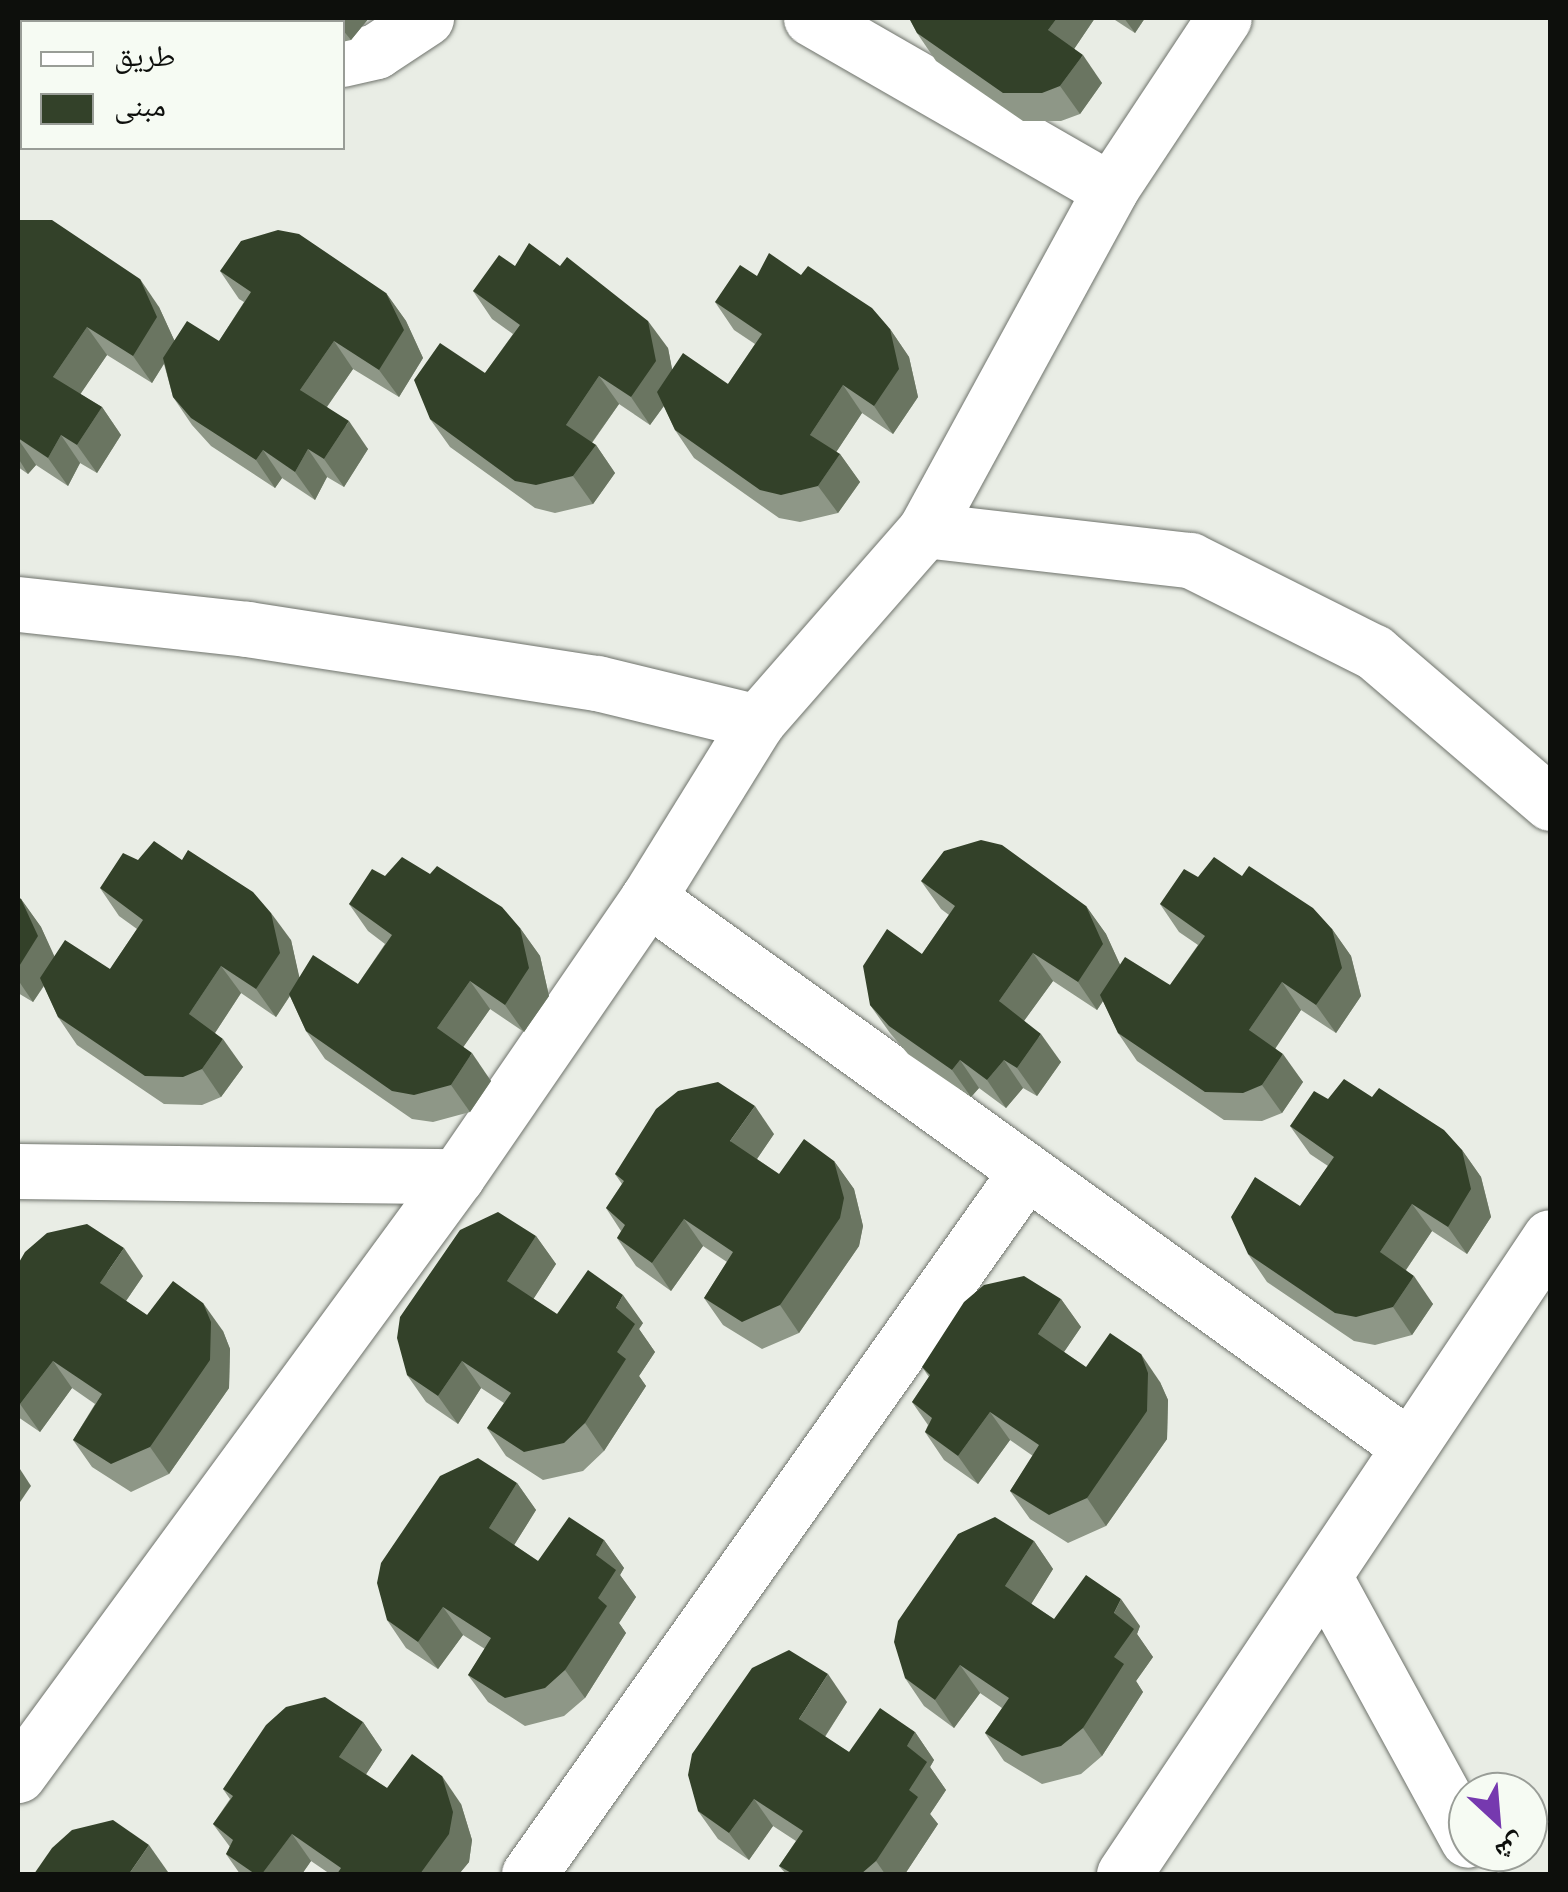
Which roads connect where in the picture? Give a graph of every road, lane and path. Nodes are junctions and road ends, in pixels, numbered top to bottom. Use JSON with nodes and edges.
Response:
{"nodes":[{"id":1,"x":426,"y":18,"type":"edge"},
{"id":2,"x":810,"y":18,"type":"edge"},
{"id":3,"x":1224,"y":18,"type":"edge"},
{"id":4,"x":345,"y":57,"type":"edge"},
{"id":5,"x":1110,"y":190,"type":"junction"},
{"id":6,"x":925,"y":530,"type":"junction"},
{"id":7,"x":18,"y":604,"type":"edge"},
{"id":8,"x":757,"y":722,"type":"junction"},
{"id":9,"x":1550,"y":803,"type":"edge"},
{"id":10,"x":648,"y":898,"type":"junction"},
{"id":11,"x":18,"y":1171,"type":"edge"},
{"id":12,"x":1026,"y":1172,"type":"junction"},
{"id":13,"x":457,"y":1176,"type":"junction"},
{"id":14,"x":1550,"y":1237,"type":"edge"},
{"id":15,"x":1408,"y":1446,"type":"junction"},
{"id":16,"x":1324,"y":1578,"type":"junction"},
{"id":17,"x":18,"y":1775,"type":"edge"},
{"id":18,"x":1448,"y":1804,"type":"edge"},
{"id":19,"x":529,"y":1874,"type":"edge"},
{"id":20,"x":1124,"y":1874,"type":"edge"}],
"edges":[{"from":1,"to":4,"type":"street"},
{"from":2,"to":5,"type":"street"},
{"from":3,"to":5,"type":"street"},
{"from":5,"to":6,"type":"street"},
{"from":6,"to":8,"type":"street"},
{"from":6,"to":9,"type":"street"},
{"from":7,"to":8,"type":"street"},
{"from":8,"to":10,"type":"street"},
{"from":10,"to":12,"type":"street"},
{"from":10,"to":13,"type":"street"},
{"from":11,"to":13,"type":"street"},
{"from":12,"to":15,"type":"street"},
{"from":12,"to":19,"type":"street"},
{"from":13,"to":17,"type":"street"},
{"from":14,"to":15,"type":"street"},
{"from":15,"to":16,"type":"street"},
{"from":16,"to":18,"type":"street"},
{"from":16,"to":20,"type":"street"}]}
